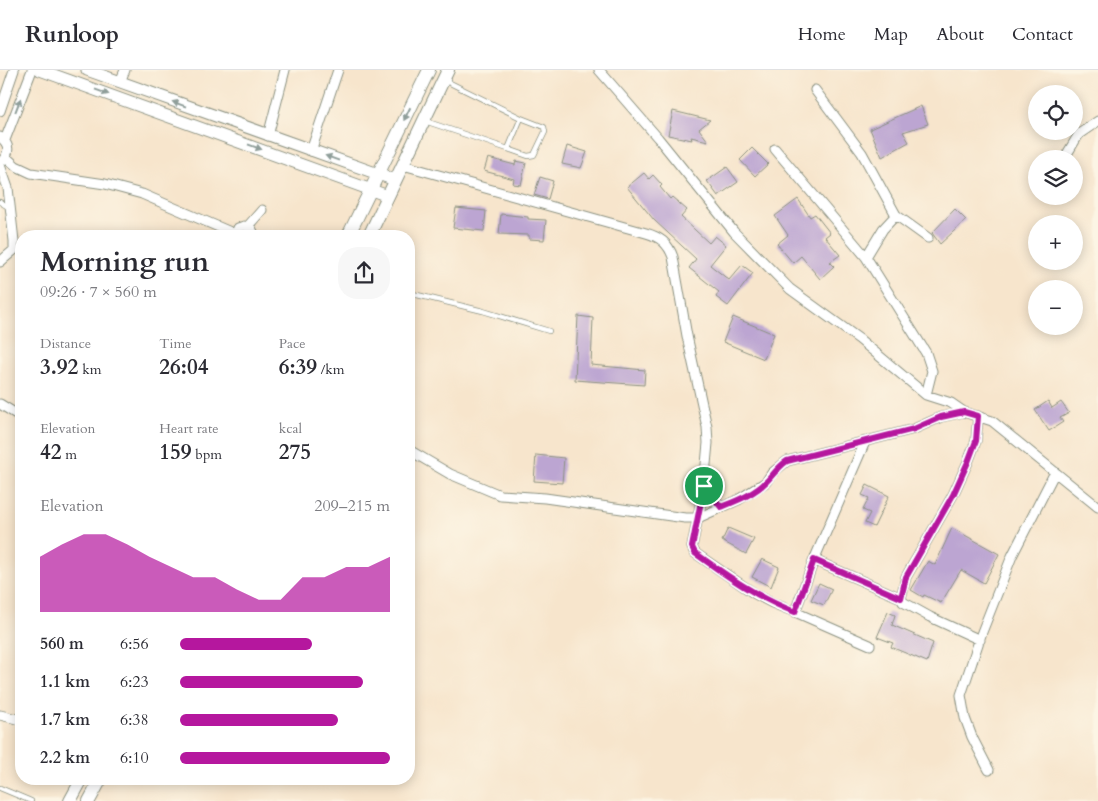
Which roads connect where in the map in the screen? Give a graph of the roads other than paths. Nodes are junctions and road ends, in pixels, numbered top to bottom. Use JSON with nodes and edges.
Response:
{"nodes":[{"id":1,"x":14,"y":70,"type":"edge"},
{"id":2,"x":32,"y":70,"type":"edge"},
{"id":3,"x":40,"y":70,"type":"edge"},
{"id":4,"x":87,"y":70,"type":"edge"},
{"id":5,"x":124,"y":70,"type":"edge"},
{"id":6,"x":285,"y":70,"type":"edge"},
{"id":7,"x":338,"y":70,"type":"edge"},
{"id":8,"x":429,"y":70,"type":"edge"},
{"id":9,"x":599,"y":70,"type":"edge"},
{"id":10,"x":446,"y":75,"type":"edge"},
{"id":11,"x":120,"y":82,"type":"junction"},
{"id":12,"x":815,"y":90,"type":"dead end"},
{"id":13,"x":0,"y":111,"type":"edge"},
{"id":14,"x":521,"y":118,"type":"junction"},
{"id":15,"x":424,"y":121,"type":"junction"},
{"id":16,"x":1098,"y":121,"type":"edge"},
{"id":17,"x":268,"y":136,"type":"junction"},
{"id":18,"x":2,"y":138,"type":"edge"},
{"id":19,"x":508,"y":149,"type":"junction"},
{"id":20,"x":775,"y":149,"type":"dead end"},
{"id":21,"x":1069,"y":150,"type":"edge"},
{"id":22,"x":311,"y":151,"type":"junction"},
{"id":23,"x":2,"y":161,"type":"edge"},
{"id":24,"x":403,"y":165,"type":"junction"},
{"id":25,"x":378,"y":175,"type":"junction"},
{"id":26,"x":395,"y":180,"type":"junction"},
{"id":27,"x":371,"y":189,"type":"junction"},
{"id":28,"x":388,"y":196,"type":"junction"},
{"id":29,"x":0,"y":202,"type":"edge"},
{"id":30,"x":11,"y":209,"type":"junction"},
{"id":31,"x":262,"y":210,"type":"dead end"},
{"id":32,"x":896,"y":215,"type":"junction"},
{"id":33,"x":248,"y":226,"type":"junction"},
{"id":34,"x":224,"y":230,"type":"edge"},
{"id":35,"x":238,"y":230,"type":"edge"},
{"id":36,"x":253,"y":230,"type":"edge"},
{"id":37,"x":351,"y":230,"type":"edge"},
{"id":38,"x":372,"y":230,"type":"edge"},
{"id":39,"x":15,"y":237,"type":"edge"},
{"id":40,"x":928,"y":238,"type":"dead end"},
{"id":41,"x":15,"y":252,"type":"edge"},
{"id":42,"x":866,"y":257,"type":"junction"},
{"id":43,"x":0,"y":262,"type":"edge"},
{"id":44,"x":415,"y":294,"type":"edge"},
{"id":45,"x":549,"y":331,"type":"dead end"},
{"id":46,"x":926,"y":395,"type":"junction"},
{"id":47,"x":0,"y":404,"type":"edge"},
{"id":48,"x":964,"y":412,"type":"junction"},
{"id":49,"x":15,"y":413,"type":"edge"},
{"id":50,"x":978,"y":416,"type":"junction"},
{"id":51,"x":865,"y":442,"type":"junction"},
{"id":52,"x":415,"y":454,"type":"edge"},
{"id":53,"x":1055,"y":472,"type":"junction"},
{"id":54,"x":704,"y":486,"type":"junction"},
{"id":55,"x":721,"y":507,"type":"junction"},
{"id":56,"x":1098,"y":507,"type":"edge"},
{"id":57,"x":698,"y":518,"type":"junction"},
{"id":58,"x":814,"y":560,"type":"junction"},
{"id":59,"x":901,"y":598,"type":"junction"},
{"id":60,"x":795,"y":612,"type":"junction"},
{"id":61,"x":980,"y":640,"type":"junction"},
{"id":62,"x":870,"y":645,"type":"dead end"},
{"id":63,"x":0,"y":715,"type":"edge"},
{"id":64,"x":15,"y":719,"type":"edge"},
{"id":65,"x":989,"y":770,"type":"dead end"},
{"id":66,"x":79,"y":785,"type":"edge"},
{"id":67,"x":98,"y":785,"type":"edge"},
{"id":68,"x":0,"y":788,"type":"edge"},
{"id":69,"x":30,"y":801,"type":"edge"},
{"id":70,"x":70,"y":801,"type":"edge"},
{"id":71,"x":89,"y":801,"type":"edge"}],
"edges":[{"from":1,"to":13,"type":"street"},
{"from":18,"to":2,"type":"street","one_way":true},
{"from":3,"to":27,"type":"street","one_way":true},
{"from":4,"to":11,"type":"street"},
{"from":5,"to":11,"type":"street"},
{"from":6,"to":17,"type":"street"},
{"from":7,"to":22,"type":"street"},
{"from":8,"to":25,"type":"main road","one_way":true},
{"from":9,"to":46,"type":"street"},
{"from":10,"to":14,"type":"lane"},
{"from":10,"to":15,"type":"main road"},
{"from":17,"to":11,"type":"street","one_way":true},
{"from":12,"to":32,"type":"street"},
{"from":14,"to":19,"type":"lane"},
{"from":14,"to":19,"type":"lane"},
{"from":15,"to":19,"type":"lane"},
{"from":15,"to":24,"type":"main road"},
{"from":16,"to":21,"type":"street"},
{"from":17,"to":22,"type":"street"},
{"from":18,"to":23,"type":"street"},
{"from":20,"to":42,"type":"street"},
{"from":25,"to":22,"type":"street","one_way":true},
{"from":23,"to":30,"type":"street"},
{"from":23,"to":34,"type":"street"},
{"from":24,"to":26,"type":"main road"},
{"from":24,"to":54,"type":"street"},
{"from":25,"to":26,"type":"street"},
{"from":25,"to":27,"type":"main road"},
{"from":26,"to":28,"type":"main road"},
{"from":27,"to":28,"type":"street"},
{"from":27,"to":37,"type":"main road"},
{"from":28,"to":38,"type":"main road"},
{"from":29,"to":30,"type":"lane"},
{"from":30,"to":39,"type":"street"},
{"from":31,"to":33,"type":"street"},
{"from":32,"to":40,"type":"street"},
{"from":32,"to":42,"type":"street"},
{"from":33,"to":35,"type":"street"},
{"from":33,"to":36,"type":"street"},
{"from":41,"to":43,"type":"street"},
{"from":42,"to":46,"type":"street"},
{"from":44,"to":45,"type":"lane"},
{"from":46,"to":48,"type":"street"},
{"from":47,"to":49,"type":"street"},
{"from":48,"to":50,"type":"street"},
{"from":48,"to":51,"type":"street"},
{"from":50,"to":53,"type":"street"},
{"from":50,"to":59,"type":"street"},
{"from":51,"to":55,"type":"street"},
{"from":51,"to":58,"type":"street"},
{"from":52,"to":57,"type":"street"},
{"from":53,"to":56,"type":"street"},
{"from":53,"to":61,"type":"street"},
{"from":54,"to":55,"type":"street"},
{"from":54,"to":57,"type":"street"},
{"from":55,"to":57,"type":"street"},
{"from":57,"to":60,"type":"street"},
{"from":58,"to":59,"type":"street"},
{"from":58,"to":60,"type":"street"},
{"from":59,"to":61,"type":"street"},
{"from":60,"to":62,"type":"street"},
{"from":61,"to":65,"type":"street"},
{"from":63,"to":64,"type":"street"},
{"from":66,"to":70,"type":"main road"},
{"from":67,"to":71,"type":"main road"},
{"from":68,"to":69,"type":"lane"}]}
